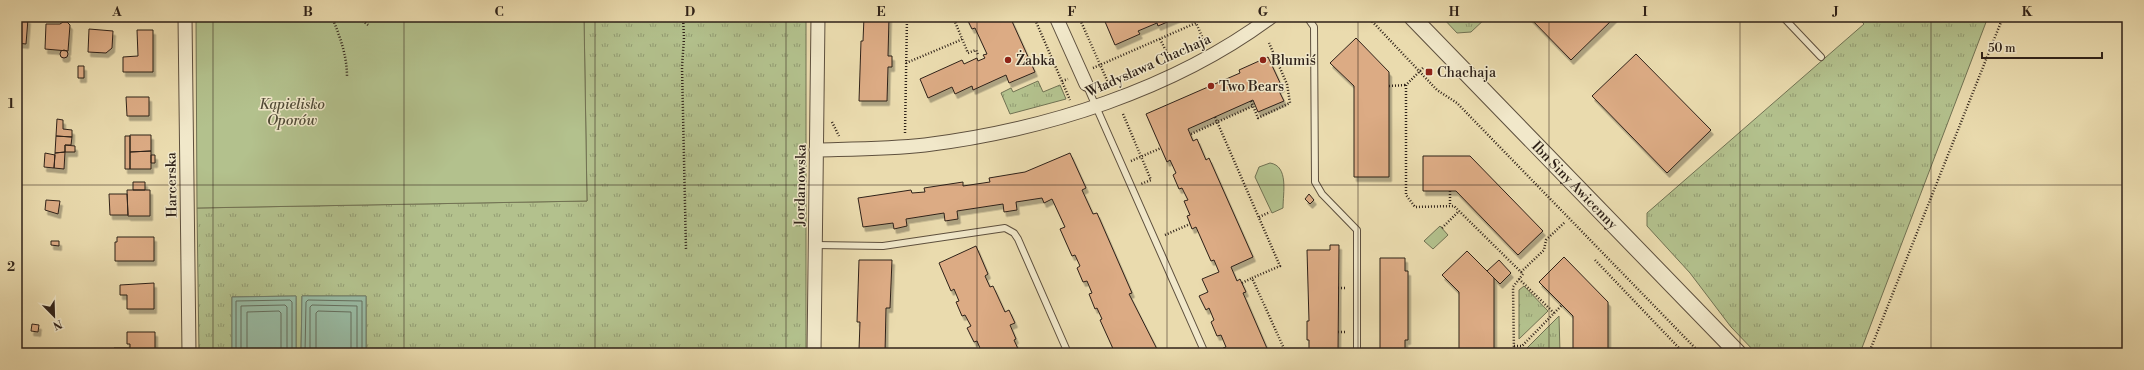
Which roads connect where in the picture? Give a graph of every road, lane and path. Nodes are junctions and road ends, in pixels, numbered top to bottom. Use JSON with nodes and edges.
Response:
{"nodes":[{"id":1,"x":185,"y":17,"type":"edge"},
{"id":2,"x":332,"y":17,"type":"edge"},
{"id":3,"x":358,"y":17,"type":"edge"},
{"id":4,"x":682,"y":17,"type":"edge"},
{"id":5,"x":818,"y":17,"type":"edge"},
{"id":6,"x":907,"y":17,"type":"edge"},
{"id":7,"x":953,"y":17,"type":"edge"},
{"id":8,"x":1034,"y":17,"type":"edge"},
{"id":9,"x":1056,"y":17,"type":"edge"},
{"id":10,"x":1079,"y":17,"type":"edge"},
{"id":11,"x":1271,"y":17,"type":"edge"},
{"id":12,"x":1307,"y":17,"type":"edge"},
{"id":13,"x":1368,"y":17,"type":"edge"},
{"id":14,"x":1412,"y":17,"type":"edge"},
{"id":15,"x":1782,"y":17,"type":"edge"},
{"id":16,"x":2003,"y":17,"type":"edge"},
{"id":17,"x":368,"y":25,"type":"dead end"},
{"id":18,"x":1160,"y":38,"type":"junction"},
{"id":19,"x":963,"y":39,"type":"junction"},
{"id":20,"x":1269,"y":43,"type":"dead end"},
{"id":21,"x":1206,"y":44,"type":"dead end"},
{"id":22,"x":978,"y":55,"type":"dead end"},
{"id":23,"x":1821,"y":57,"type":"dead end"},
{"id":24,"x":1171,"y":61,"type":"dead end"},
{"id":25,"x":906,"y":63,"type":"junction"},
{"id":26,"x":1100,"y":65,"type":"junction"},
{"id":27,"x":1423,"y":68,"type":"dead end"},
{"id":28,"x":1419,"y":72,"type":"junction"},
{"id":29,"x":348,"y":77,"type":"dead end"},
{"id":30,"x":1086,"y":84,"type":"joint"},
{"id":31,"x":1406,"y":85,"type":"junction"},
{"id":32,"x":1389,"y":86,"type":"dead end"},
{"id":33,"x":1110,"y":87,"type":"dead end"},
{"id":34,"x":1070,"y":101,"type":"dead end"},
{"id":35,"x":1250,"y":101,"type":"dead end"},
{"id":36,"x":1096,"y":106,"type":"junction"},
{"id":37,"x":1253,"y":106,"type":"junction"},
{"id":38,"x":1123,"y":114,"type":"dead end"},
{"id":39,"x":1215,"y":117,"type":"dead end"},
{"id":40,"x":1217,"y":122,"type":"junction"},
{"id":41,"x":905,"y":134,"type":"dead end"},
{"id":42,"x":1191,"y":134,"type":"dead end"},
{"id":43,"x":1161,"y":148,"type":"dead end"},
{"id":44,"x":816,"y":150,"type":"junction"},
{"id":45,"x":1142,"y":156,"type":"junction"},
{"id":46,"x":1122,"y":165,"type":"junction"},
{"id":47,"x":1132,"y":188,"type":"junction"},
{"id":48,"x":1450,"y":191,"type":"dead end"},
{"id":49,"x":1450,"y":206,"type":"junction"},
{"id":50,"x":1459,"y":211,"type":"junction"},
{"id":51,"x":1270,"y":212,"type":"dead end"},
{"id":52,"x":1259,"y":217,"type":"junction"},
{"id":53,"x":1565,"y":222,"type":"dead end"},
{"id":54,"x":1190,"y":224,"type":"dead end"},
{"id":55,"x":1442,"y":228,"type":"dead end"},
{"id":56,"x":1154,"y":240,"type":"junction"},
{"id":57,"x":815,"y":245,"type":"junction"},
{"id":58,"x":686,"y":250,"type":"dead end"},
{"id":59,"x":1595,"y":260,"type":"dead end"},
{"id":60,"x":1521,"y":272,"type":"junction"},
{"id":61,"x":1252,"y":278,"type":"junction"},
{"id":62,"x":1520,"y":279,"type":"junction"},
{"id":63,"x":1242,"y":283,"type":"dead end"},
{"id":64,"x":1562,"y":305,"type":"dead end"},
{"id":65,"x":1554,"y":313,"type":"junction"},
{"id":66,"x":1514,"y":346,"type":"junction"},
{"id":67,"x":189,"y":353,"type":"edge"},
{"id":68,"x":814,"y":353,"type":"edge"},
{"id":69,"x":1068,"y":353,"type":"edge"},
{"id":70,"x":1205,"y":353,"type":"edge"},
{"id":71,"x":1286,"y":353,"type":"edge"},
{"id":72,"x":1357,"y":353,"type":"edge"},
{"id":73,"x":1514,"y":353,"type":"edge"},
{"id":74,"x":1675,"y":353,"type":"edge"},
{"id":75,"x":1700,"y":353,"type":"edge"},
{"id":76,"x":1738,"y":353,"type":"edge"},
{"id":77,"x":1869,"y":353,"type":"edge"}],
"edges":[{"from":1,"to":67,"type":"street","name":"Harcerska"},
{"from":2,"to":29,"type":"path"},
{"from":3,"to":17,"type":"path"},
{"from":4,"to":58,"type":"path"},
{"from":5,"to":44,"type":"street","name":"Jordanowska"},
{"from":6,"to":25,"type":"path"},
{"from":7,"to":19,"type":"path"},
{"from":8,"to":34,"type":"path"},
{"from":9,"to":30,"type":"street"},
{"from":10,"to":26,"type":"path"},
{"from":11,"to":36,"type":"street","name":"Władysława Chachaja"},
{"from":12,"to":72,"type":"lane"},
{"from":13,"to":28,"type":"path"},
{"from":14,"to":76,"type":"street","name":"Ibn Siny Awicenny"},
{"from":15,"to":23,"type":"lane"},
{"from":16,"to":77,"type":"path"},
{"from":18,"to":21,"type":"path"},
{"from":18,"to":24,"type":"path"},
{"from":18,"to":26,"type":"path"},
{"from":19,"to":22,"type":"path"},
{"from":19,"to":25,"type":"path"},
{"from":20,"to":37,"type":"path"},
{"from":25,"to":41,"type":"path"},
{"from":26,"to":33,"type":"path"},
{"from":27,"to":28,"type":"path"},
{"from":28,"to":31,"type":"path"},
{"from":28,"to":75,"type":"path"},
{"from":30,"to":36,"type":"lane"},
{"from":31,"to":32,"type":"path"},
{"from":31,"to":49,"type":"path"},
{"from":35,"to":37,"type":"path"},
{"from":36,"to":44,"type":"street","name":"Władysława Chachaja"},
{"from":36,"to":46,"type":"lane"},
{"from":37,"to":40,"type":"path"},
{"from":38,"to":45,"type":"path"},
{"from":39,"to":40,"type":"path"},
{"from":40,"to":42,"type":"path"},
{"from":40,"to":52,"type":"path"},
{"from":43,"to":45,"type":"path"},
{"from":44,"to":57,"type":"street","name":"Jordanowska"},
{"from":45,"to":46,"type":"path"},
{"from":45,"to":47,"type":"path"},
{"from":46,"to":47,"type":"lane"},
{"from":47,"to":56,"type":"lane"},
{"from":48,"to":49,"type":"path"},
{"from":49,"to":50,"type":"path"},
{"from":50,"to":55,"type":"path"},
{"from":50,"to":60,"type":"path"},
{"from":51,"to":52,"type":"path"},
{"from":52,"to":61,"type":"path"},
{"from":53,"to":60,"type":"path"},
{"from":54,"to":56,"type":"path"},
{"from":56,"to":70,"type":"lane"},
{"from":57,"to":68,"type":"street","name":"Jordanowska"},
{"from":57,"to":69,"type":"lane"},
{"from":59,"to":74,"type":"path"},
{"from":60,"to":62,"type":"path"},
{"from":61,"to":63,"type":"path"},
{"from":61,"to":71,"type":"path"},
{"from":62,"to":65,"type":"path"},
{"from":62,"to":66,"type":"path"},
{"from":64,"to":65,"type":"path"},
{"from":65,"to":66,"type":"path"},
{"from":66,"to":73,"type":"path"}]}
